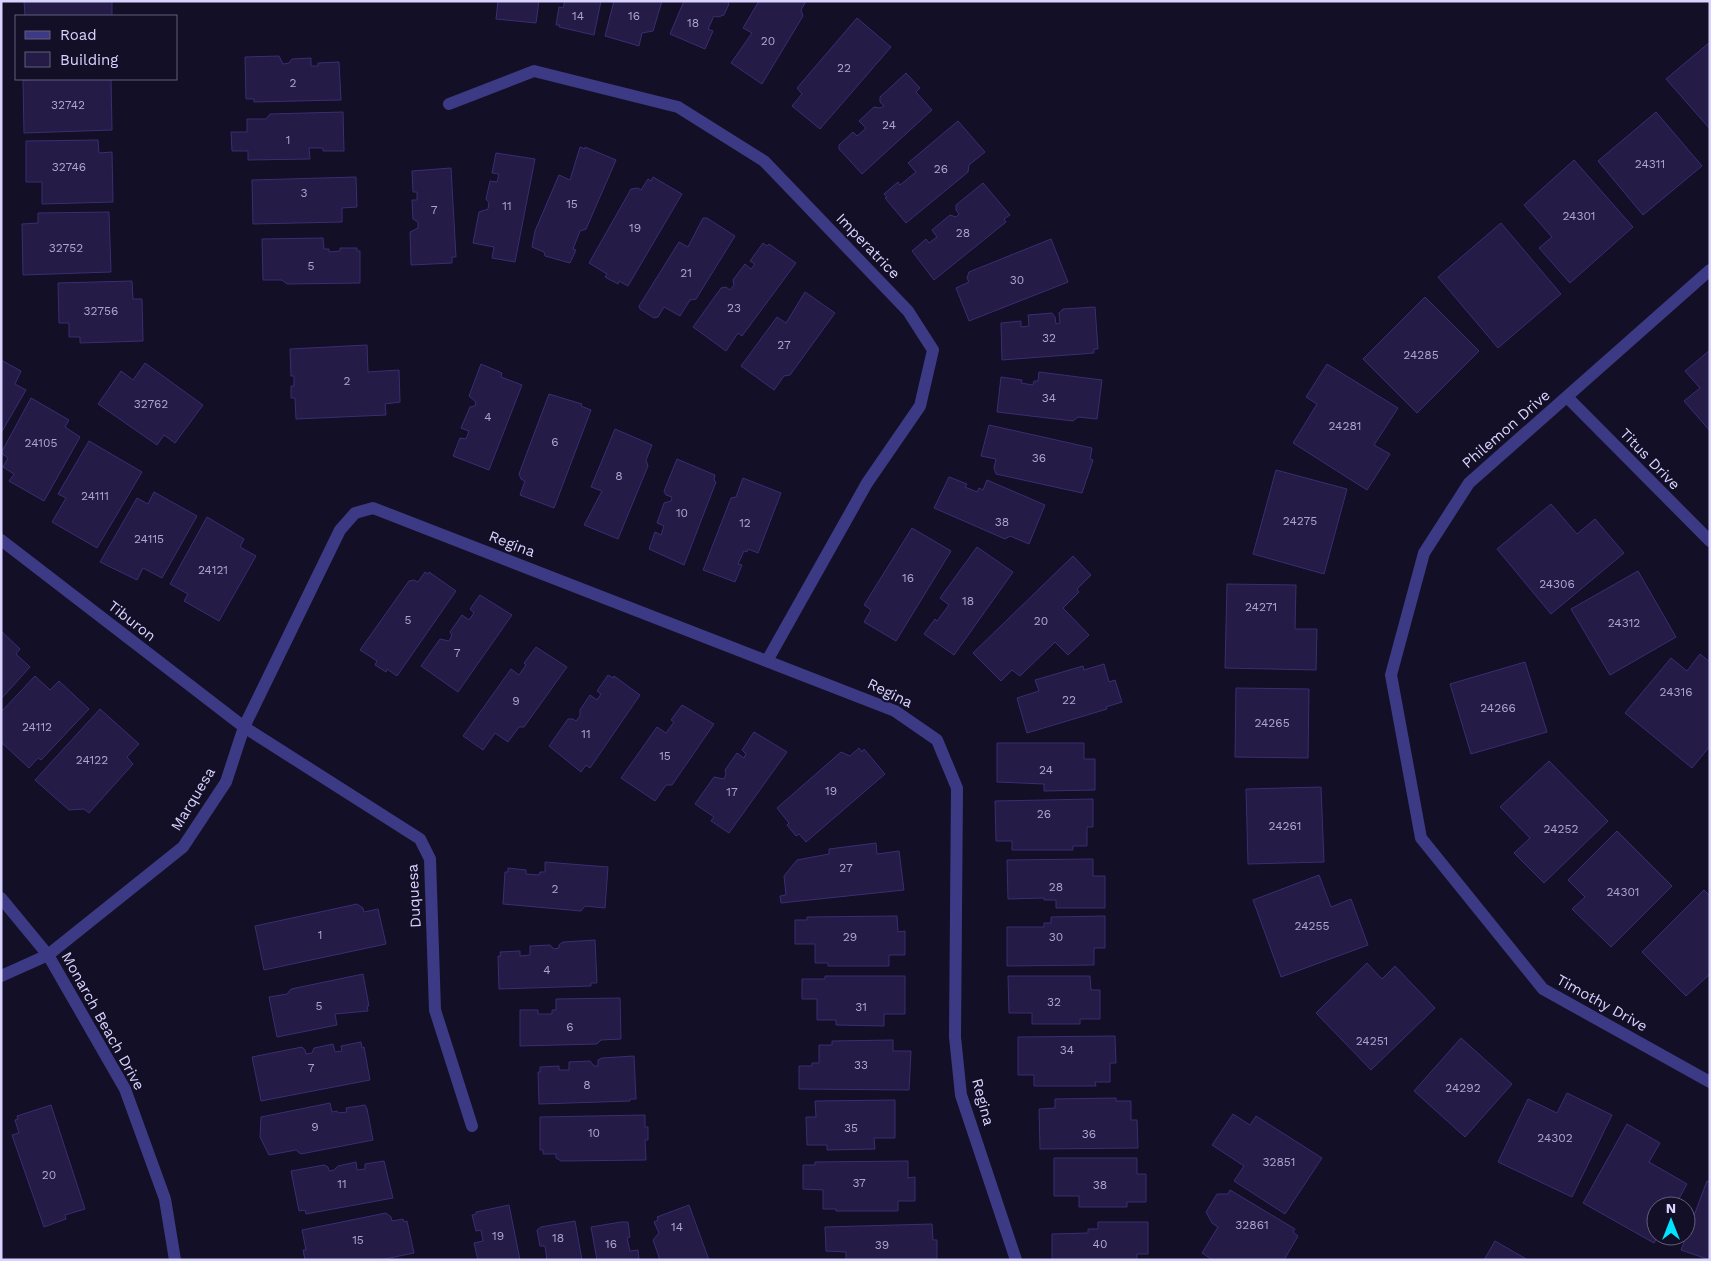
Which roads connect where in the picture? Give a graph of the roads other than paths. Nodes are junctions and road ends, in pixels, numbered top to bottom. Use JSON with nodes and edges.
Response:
{"nodes":[{"id":1,"x":449,"y":104,"type":"dead end"},
{"id":2,"x":1710,"y":270,"type":"edge"},
{"id":3,"x":1568,"y":398,"type":"junction"},
{"id":4,"x":356,"y":514,"type":"joint"},
{"id":5,"x":1,"y":540,"type":"edge"},
{"id":6,"x":1710,"y":541,"type":"edge"},
{"id":7,"x":768,"y":659,"type":"junction"},
{"id":8,"x":244,"y":727,"type":"junction"},
{"id":9,"x":1421,"y":838,"type":"joint"},
{"id":10,"x":1,"y":898,"type":"edge"},
{"id":11,"x":48,"y":955,"type":"junction"},
{"id":12,"x":1,"y":976,"type":"edge"},
{"id":13,"x":1710,"y":1082,"type":"edge"},
{"id":14,"x":472,"y":1126,"type":"dead end"},
{"id":15,"x":175,"y":1260,"type":"edge"},
{"id":16,"x":1016,"y":1260,"type":"edge"}],
"edges":[{"from":1,"to":7,"type":"street","name":"Imperatrice"},
{"from":2,"to":3,"type":"street","name":"Philemon Drive"},
{"from":3,"to":6,"type":"street","name":"Titus Drive"},
{"from":3,"to":9,"type":"street","name":"Philemon Drive"},
{"from":4,"to":7,"type":"street","name":"Regina"},
{"from":4,"to":8,"type":"street","name":"Marquesa"},
{"from":5,"to":8,"type":"street","name":"Tiburon"},
{"from":7,"to":16,"type":"street","name":"Regina"},
{"from":8,"to":11,"type":"street","name":"Marquesa"},
{"from":8,"to":14,"type":"street","name":"Duquesa"},
{"from":9,"to":13,"type":"street","name":"Timothy Drive"},
{"from":10,"to":11,"type":"street","name":"Monarch Beach Drive"},
{"from":11,"to":12,"type":"street","name":"Marquesa"},
{"from":11,"to":15,"type":"street","name":"Monarch Beach Drive"}]}
